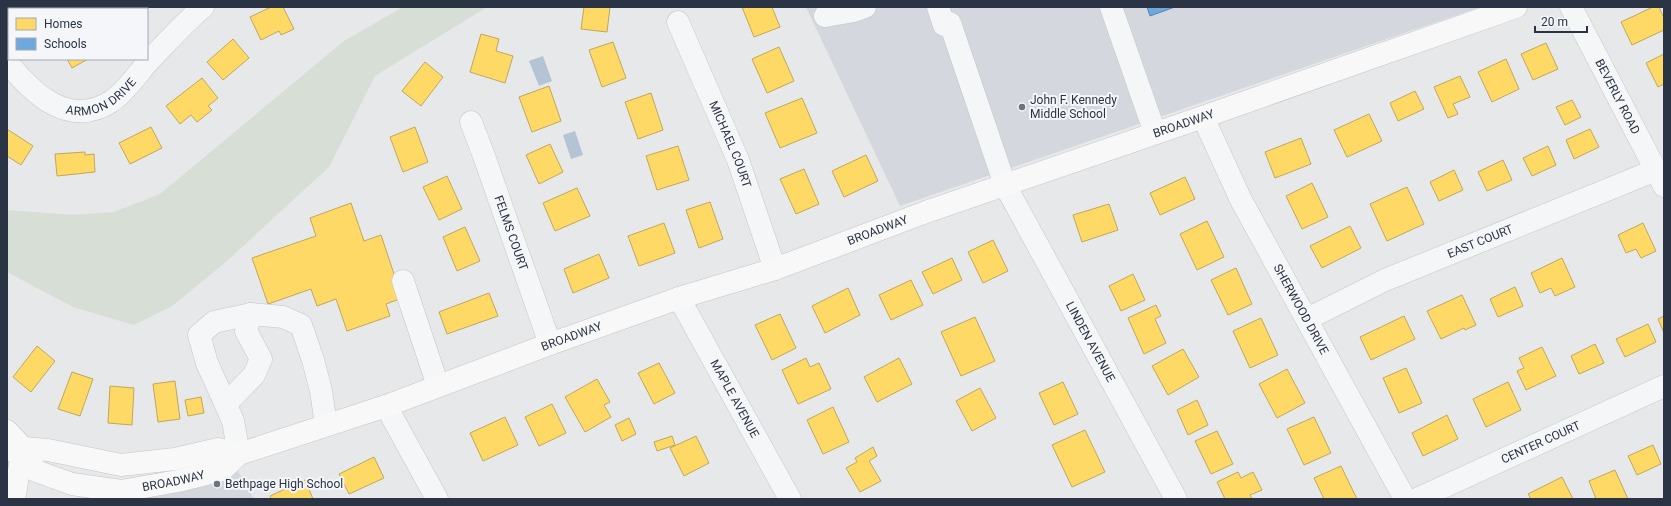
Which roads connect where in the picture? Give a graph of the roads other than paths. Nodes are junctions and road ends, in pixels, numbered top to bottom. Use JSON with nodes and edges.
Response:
{"nodes":[{"id":1,"x":203,"y":7,"type":"edge"},
{"id":2,"x":865,"y":7,"type":"edge"},
{"id":3,"x":1111,"y":7,"type":"edge"},
{"id":4,"x":1516,"y":7,"type":"edge"},
{"id":5,"x":1571,"y":7,"type":"edge"},
{"id":6,"x":944,"y":15,"type":"edge"},
{"id":7,"x":825,"y":16,"type":"dead end"},
{"id":8,"x":678,"y":22,"type":"dead end"},
{"id":9,"x":7,"y":62,"type":"edge"},
{"id":10,"x":1203,"y":117,"type":"junction"},
{"id":11,"x":471,"y":122,"type":"dead end"},
{"id":12,"x":1155,"y":134,"type":"junction"},
{"id":13,"x":1660,"y":178,"type":"edge"},
{"id":14,"x":1005,"y":185,"type":"junction"},
{"id":15,"x":775,"y":269,"type":"junction"},
{"id":16,"x":403,"y":281,"type":"dead end"},
{"id":17,"x":679,"y":298,"type":"junction"},
{"id":18,"x":251,"y":314,"type":"junction"},
{"id":19,"x":1307,"y":319,"type":"junction"},
{"id":20,"x":550,"y":344,"type":"junction"},
{"id":21,"x":438,"y":386,"type":"junction"},
{"id":22,"x":1664,"y":386,"type":"edge"},
{"id":23,"x":226,"y":404,"type":"junction"},
{"id":24,"x":386,"y":406,"type":"junction"},
{"id":25,"x":326,"y":425,"type":"junction"},
{"id":26,"x":7,"y":431,"type":"edge"},
{"id":27,"x":15,"y":450,"type":"edge"},
{"id":28,"x":239,"y":454,"type":"junction"},
{"id":29,"x":121,"y":491,"type":"junction"},
{"id":30,"x":14,"y":499,"type":"edge"},
{"id":31,"x":94,"y":499,"type":"edge"},
{"id":32,"x":437,"y":499,"type":"edge"},
{"id":33,"x":790,"y":499,"type":"edge"},
{"id":34,"x":1176,"y":499,"type":"edge"},
{"id":35,"x":1405,"y":499,"type":"edge"},
{"id":36,"x":1417,"y":499,"type":"edge"}],
"edges":[{"from":1,"to":9,"type":"street","name":"ARMON DRIVE"},
{"from":2,"to":7,"type":"street"},
{"from":3,"to":12,"type":"street"},
{"from":4,"to":10,"type":"main road","name":"BROADWAY"},
{"from":5,"to":13,"type":"street","name":"BEVERLY ROAD"},
{"from":6,"to":14,"type":"street","name":"LINDEN AVENUE"},
{"from":8,"to":15,"type":"street","name":"MICHAEL COURT"},
{"from":10,"to":12,"type":"main road","name":"BROADWAY"},
{"from":10,"to":19,"type":"street","name":"SHERWOOD DRIVE"},
{"from":11,"to":20,"type":"street","name":"FELMS COURT"},
{"from":12,"to":14,"type":"main road","name":"BROADWAY"},
{"from":13,"to":19,"type":"street","name":"EAST COURT"},
{"from":14,"to":15,"type":"main road","name":"BROADWAY"},
{"from":14,"to":34,"type":"street","name":"LINDEN AVENUE"},
{"from":15,"to":17,"type":"main road","name":"BROADWAY"},
{"from":16,"to":21,"type":"street"},
{"from":17,"to":20,"type":"main road","name":"BROADWAY"},
{"from":17,"to":33,"type":"street","name":"MAPLE AVENUE"},
{"from":18,"to":23,"type":"street"},
{"from":18,"to":23,"type":"street"},
{"from":18,"to":25,"type":"street"},
{"from":19,"to":35,"type":"street","name":"SHERWOOD DRIVE"},
{"from":20,"to":21,"type":"main road","name":"BROADWAY"},
{"from":21,"to":24,"type":"main road","name":"BROADWAY"},
{"from":22,"to":36,"type":"street","name":"CENTER COURT"},
{"from":23,"to":28,"type":"street"},
{"from":24,"to":25,"type":"main road","name":"BROADWAY"},
{"from":24,"to":32,"type":"street"},
{"from":25,"to":28,"type":"main road","name":"BROADWAY"},
{"from":26,"to":27,"type":"main road","name":"BROADWAY"},
{"from":27,"to":28,"type":"main road","name":"BROADWAY"},
{"from":27,"to":29,"type":"main road","name":"BROADWAY"},
{"from":27,"to":30,"type":"main road"},
{"from":28,"to":29,"type":"main road","name":"BROADWAY"},
{"from":29,"to":31,"type":"main road"}]}
